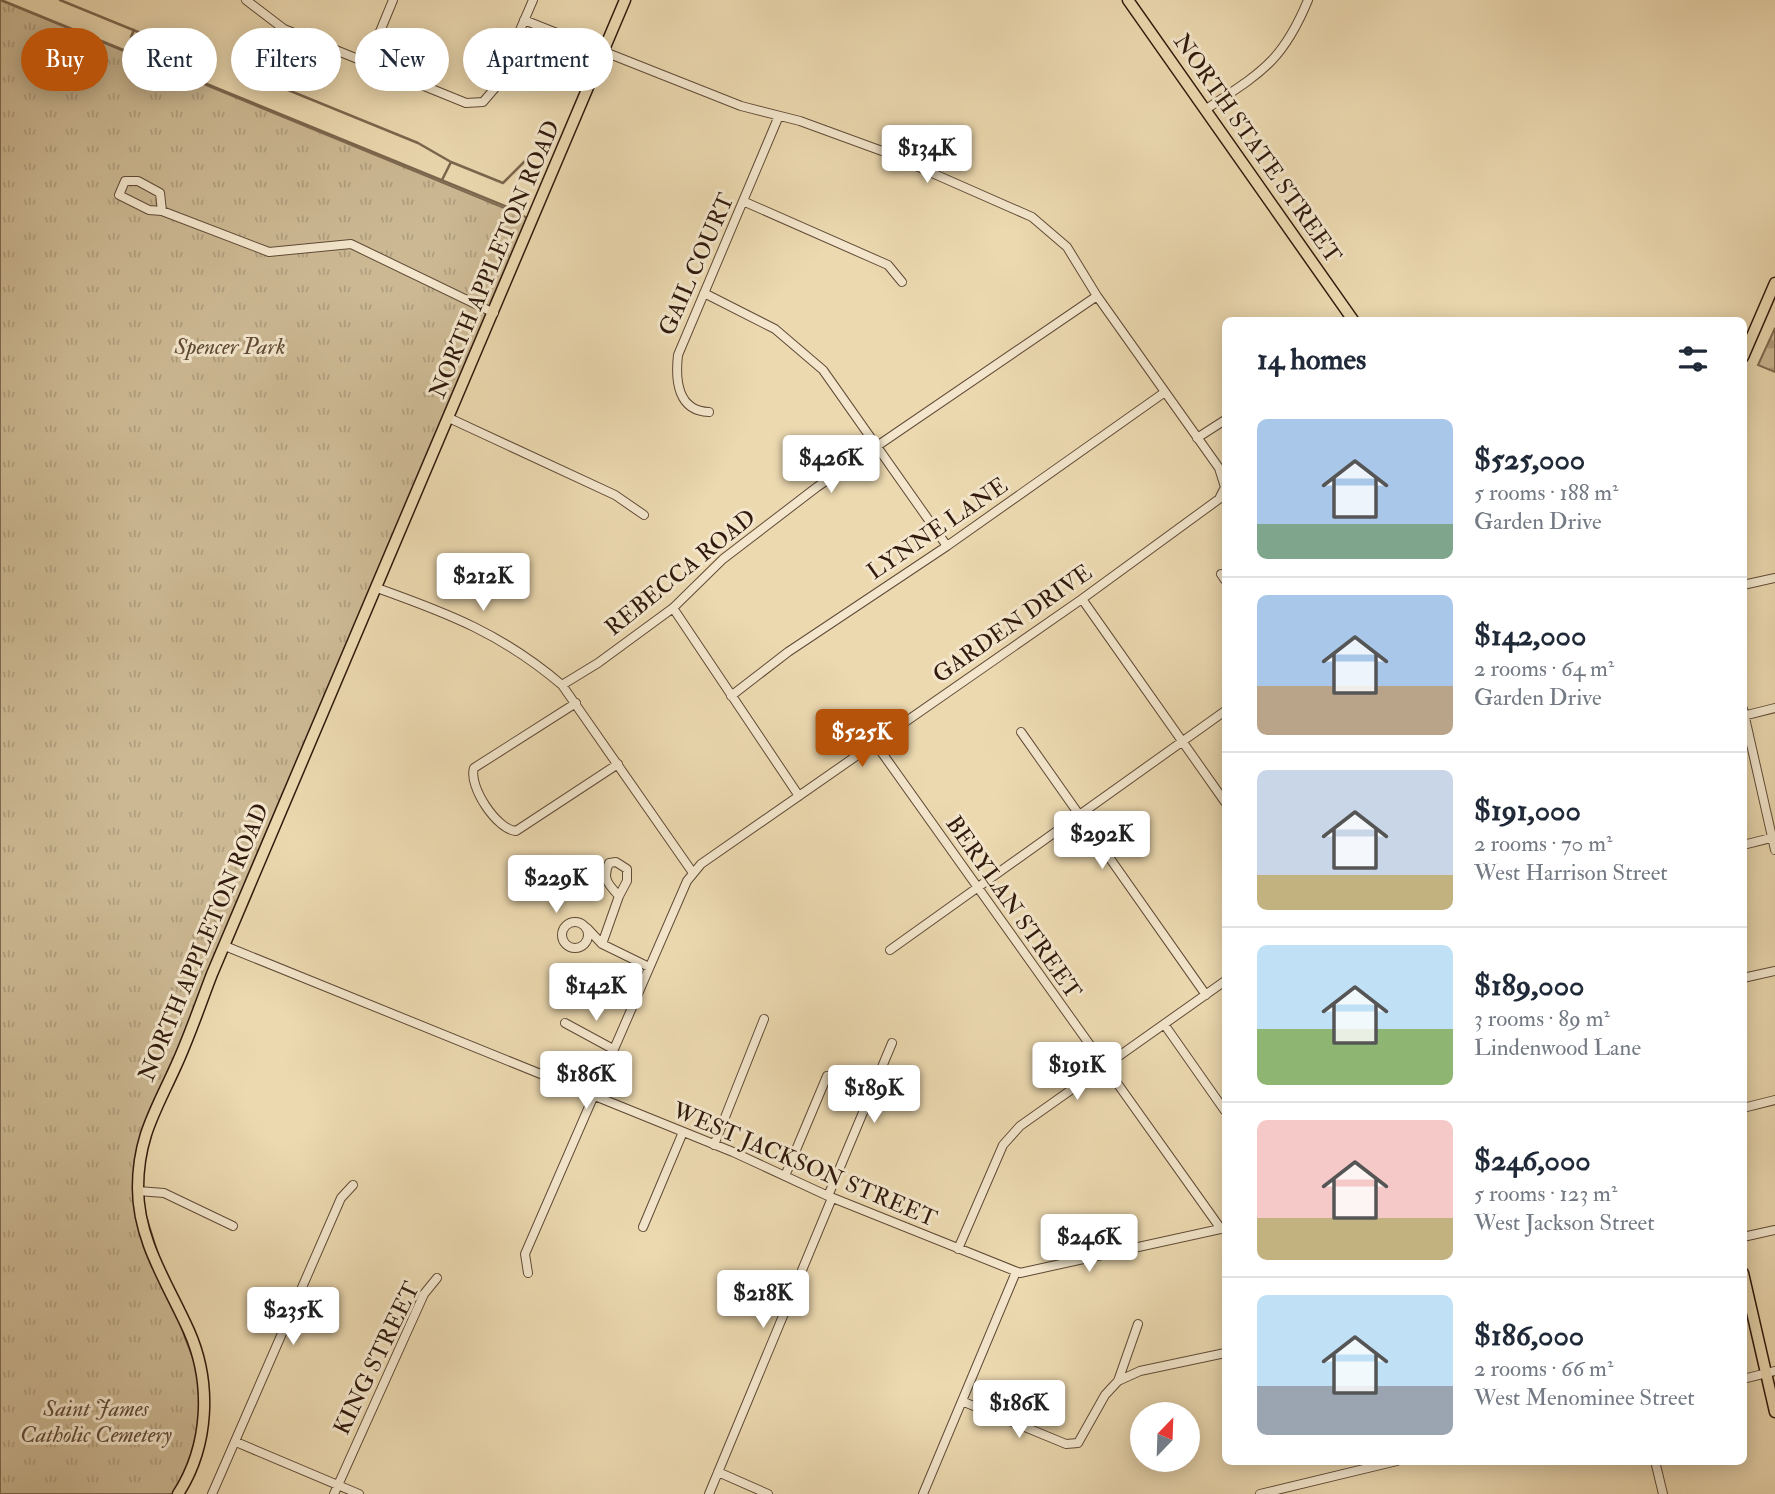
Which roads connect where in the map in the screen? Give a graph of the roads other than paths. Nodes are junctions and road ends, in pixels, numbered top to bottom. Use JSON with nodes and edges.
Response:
{"nodes":[{"id":1,"x":247,"y":0,"type":"edge"},
{"id":2,"x":393,"y":0,"type":"edge"},
{"id":3,"x":533,"y":0,"type":"edge"},
{"id":4,"x":625,"y":0,"type":"edge"},
{"id":5,"x":1128,"y":0,"type":"edge"},
{"id":6,"x":1308,"y":0,"type":"edge"},
{"id":7,"x":524,"y":20,"type":"junction"},
{"id":8,"x":381,"y":28,"type":"edge"},
{"id":9,"x":544,"y":28,"type":"edge"},
{"id":10,"x":613,"y":30,"type":"edge"},
{"id":11,"x":613,"y":55,"type":"edge"},
{"id":12,"x":355,"y":58,"type":"edge"},
{"id":13,"x":436,"y":91,"type":"edge"},
{"id":14,"x":588,"y":91,"type":"edge"},
{"id":15,"x":1205,"y":110,"type":"junction"},
{"id":16,"x":778,"y":118,"type":"junction"},
{"id":17,"x":745,"y":202,"type":"junction"},
{"id":18,"x":162,"y":211,"type":"junction"},
{"id":19,"x":902,"y":282,"type":"dead end"},
{"id":20,"x":1775,"y":283,"type":"edge"},
{"id":21,"x":704,"y":293,"type":"junction"},
{"id":22,"x":1097,"y":296,"type":"junction"},
{"id":23,"x":494,"y":313,"type":"junction"},
{"id":24,"x":1351,"y":317,"type":"edge"},
{"id":25,"x":1747,"y":348,"type":"edge"},
{"id":26,"x":1165,"y":392,"type":"junction"},
{"id":27,"x":709,"y":412,"type":"dead end"},
{"id":28,"x":449,"y":418,"type":"junction"},
{"id":29,"x":1222,"y":422,"type":"edge"},
{"id":30,"x":1197,"y":438,"type":"junction"},
{"id":31,"x":879,"y":446,"type":"junction"},
{"id":32,"x":1222,"y":475,"type":"edge"},
{"id":33,"x":1222,"y":493,"type":"edge"},
{"id":34,"x":644,"y":515,"type":"dead end"},
{"id":35,"x":947,"y":546,"type":"junction"},
{"id":36,"x":1775,"y":578,"type":"edge"},
{"id":37,"x":1747,"y":584,"type":"edge"},
{"id":38,"x":377,"y":588,"type":"junction"},
{"id":39,"x":1082,"y":599,"type":"junction"},
{"id":40,"x":673,"y":608,"type":"junction"},
{"id":41,"x":562,"y":685,"type":"junction"},
{"id":42,"x":731,"y":696,"type":"junction"},
{"id":43,"x":576,"y":703,"type":"junction"},
{"id":44,"x":1775,"y":708,"type":"edge"},
{"id":45,"x":1222,"y":712,"type":"edge"},
{"id":46,"x":1747,"y":713,"type":"edge"},
{"id":47,"x":1747,"y":726,"type":"edge"},
{"id":48,"x":1021,"y":732,"type":"dead end"},
{"id":49,"x":1184,"y":741,"type":"junction"},
{"id":50,"x":874,"y":743,"type":"junction"},
{"id":51,"x":618,"y":764,"type":"junction"},
{"id":52,"x":799,"y":796,"type":"junction"},
{"id":53,"x":1222,"y":798,"type":"edge"},
{"id":54,"x":1081,"y":815,"type":"junction"},
{"id":55,"x":1774,"y":838,"type":"edge"},
{"id":56,"x":1747,"y":844,"type":"edge"},
{"id":57,"x":1775,"y":850,"type":"edge"},
{"id":58,"x":693,"y":873,"type":"junction"},
{"id":59,"x":979,"y":889,"type":"junction"},
{"id":60,"x":619,"y":896,"type":"dead end"},
{"id":61,"x":587,"y":928,"type":"dead end"},
{"id":62,"x":602,"y":944,"type":"junction"},
{"id":63,"x":225,"y":946,"type":"junction"},
{"id":64,"x":890,"y":950,"type":"dead end"},
{"id":65,"x":649,"y":967,"type":"junction"},
{"id":66,"x":1775,"y":971,"type":"edge"},
{"id":67,"x":1747,"y":977,"type":"edge"},
{"id":68,"x":1222,"y":983,"type":"edge"},
{"id":69,"x":1206,"y":995,"type":"junction"},
{"id":70,"x":764,"y":1018,"type":"dead end"},
{"id":71,"x":565,"y":1023,"type":"dead end"},
{"id":72,"x":1164,"y":1024,"type":"junction"},
{"id":73,"x":892,"y":1043,"type":"dead end"},
{"id":74,"x":613,"y":1049,"type":"junction"},
{"id":75,"x":1103,"y":1066,"type":"junction"},
{"id":76,"x":827,"y":1076,"type":"dead end"},
{"id":77,"x":591,"y":1097,"type":"junction"},
{"id":78,"x":1775,"y":1100,"type":"edge"},
{"id":79,"x":1222,"y":1107,"type":"edge"},
{"id":80,"x":1747,"y":1107,"type":"edge"},
{"id":81,"x":683,"y":1132,"type":"junction"},
{"id":82,"x":714,"y":1145,"type":"junction"},
{"id":83,"x":785,"y":1177,"type":"junction"},
{"id":84,"x":353,"y":1185,"type":"dead end"},
{"id":85,"x":138,"y":1191,"type":"junction"},
{"id":86,"x":830,"y":1197,"type":"junction"},
{"id":87,"x":233,"y":1226,"type":"dead end"},
{"id":88,"x":643,"y":1227,"type":"dead end"},
{"id":89,"x":1222,"y":1227,"type":"edge"},
{"id":90,"x":1222,"y":1228,"type":"edge"},
{"id":91,"x":1775,"y":1230,"type":"edge"},
{"id":92,"x":1747,"y":1236,"type":"edge"},
{"id":93,"x":958,"y":1249,"type":"junction"},
{"id":94,"x":1016,"y":1272,"type":"junction"},
{"id":95,"x":528,"y":1273,"type":"dead end"},
{"id":96,"x":437,"y":1278,"type":"dead end"},
{"id":97,"x":1747,"y":1287,"type":"edge"},
{"id":98,"x":1138,"y":1324,"type":"dead end"},
{"id":99,"x":1222,"y":1354,"type":"edge"},
{"id":100,"x":1771,"y":1372,"type":"edge"},
{"id":101,"x":1747,"y":1378,"type":"edge"},
{"id":102,"x":1118,"y":1381,"type":"junction"},
{"id":103,"x":964,"y":1402,"type":"junction"},
{"id":104,"x":1775,"y":1412,"type":"edge"},
{"id":105,"x":236,"y":1442,"type":"junction"},
{"id":106,"x":1380,"y":1465,"type":"edge"},
{"id":107,"x":1656,"y":1465,"type":"edge"},
{"id":108,"x":718,"y":1472,"type":"junction"},
{"id":109,"x":336,"y":1490,"type":"edge"},
{"id":110,"x":178,"y":1494,"type":"edge"},
{"id":111,"x":212,"y":1494,"type":"edge"},
{"id":112,"x":359,"y":1494,"type":"edge"},
{"id":113,"x":709,"y":1494,"type":"edge"},
{"id":114,"x":768,"y":1494,"type":"edge"},
{"id":115,"x":923,"y":1494,"type":"edge"},
{"id":116,"x":1260,"y":1494,"type":"edge"},
{"id":117,"x":1663,"y":1494,"type":"edge"}],
"edges":[{"from":1,"to":12,"type":"street"},
{"from":2,"to":8,"type":"street"},
{"from":3,"to":7,"type":"street"},
{"from":4,"to":10,"type":"main road","name":"NORTH APPLETON ROAD"},
{"from":5,"to":15,"type":"main road","name":"NORTH STATE STREET"},
{"from":6,"to":15,"type":"street"},
{"from":7,"to":9,"type":"street"},
{"from":7,"to":13,"type":"street"},
{"from":11,"to":16,"type":"street"},
{"from":14,"to":23,"type":"main road","name":"NORTH APPLETON ROAD"},
{"from":15,"to":24,"type":"main road","name":"NORTH STATE STREET"},
{"from":16,"to":17,"type":"street","name":"GAIL COURT"},
{"from":16,"to":22,"type":"street"},
{"from":17,"to":19,"type":"street"},
{"from":17,"to":21,"type":"street","name":"GAIL COURT"},
{"from":18,"to":18,"type":"street"},
{"from":18,"to":23,"type":"street"},
{"from":20,"to":25,"type":"main road"},
{"from":21,"to":27,"type":"street","name":"GAIL COURT"},
{"from":21,"to":31,"type":"street"},
{"from":22,"to":26,"type":"street"},
{"from":22,"to":31,"type":"street","name":"REBECCA ROAD"},
{"from":23,"to":28,"type":"main road","name":"NORTH APPLETON ROAD"},
{"from":26,"to":30,"type":"street"},
{"from":26,"to":35,"type":"street","name":"LYNNE LANE"},
{"from":28,"to":34,"type":"street","name":"NORTH APPLETON ROAD"},
{"from":28,"to":38,"type":"main road","name":"NORTH APPLETON ROAD"},
{"from":29,"to":30,"type":"street"},
{"from":30,"to":32,"type":"street","name":"GARDEN DRIVE"},
{"from":31,"to":35,"type":"street"},
{"from":31,"to":40,"type":"street","name":"REBECCA ROAD"},
{"from":33,"to":39,"type":"street","name":"GARDEN DRIVE"},
{"from":35,"to":42,"type":"street","name":"LYNNE LANE"},
{"from":36,"to":37,"type":"street"},
{"from":38,"to":41,"type":"street"},
{"from":38,"to":63,"type":"main road","name":"NORTH APPLETON ROAD"},
{"from":39,"to":49,"type":"street"},
{"from":39,"to":50,"type":"street","name":"GARDEN DRIVE"},
{"from":40,"to":41,"type":"street","name":"REBECCA ROAD"},
{"from":40,"to":42,"type":"street"},
{"from":41,"to":43,"type":"street"},
{"from":42,"to":52,"type":"street"},
{"from":43,"to":51,"type":"street"},
{"from":43,"to":51,"type":"street"},
{"from":44,"to":46,"type":"street"},
{"from":45,"to":49,"type":"street"},
{"from":47,"to":55,"type":"street"},
{"from":48,"to":54,"type":"street"},
{"from":49,"to":53,"type":"street"},
{"from":49,"to":54,"type":"street"},
{"from":50,"to":52,"type":"street","name":"GARDEN DRIVE"},
{"from":50,"to":59,"type":"street","name":"BERYLAN STREET"},
{"from":51,"to":58,"type":"street"},
{"from":52,"to":58,"type":"street","name":"GARDEN DRIVE"},
{"from":54,"to":59,"type":"street"},
{"from":54,"to":69,"type":"street"},
{"from":55,"to":56,"type":"street"},
{"from":55,"to":57,"type":"street"},
{"from":58,"to":65,"type":"street","name":"GARDEN DRIVE"},
{"from":59,"to":64,"type":"street"},
{"from":59,"to":75,"type":"street","name":"BERYLAN STREET"},
{"from":60,"to":62,"type":"street"},
{"from":61,"to":62,"type":"street"},
{"from":62,"to":65,"type":"street"},
{"from":63,"to":77,"type":"street","name":"WEST JACKSON STREET"},
{"from":63,"to":85,"type":"main road","name":"NORTH APPLETON ROAD"},
{"from":65,"to":74,"type":"street","name":"GARDEN DRIVE"},
{"from":66,"to":67,"type":"street"},
{"from":68,"to":69,"type":"street"},
{"from":69,"to":72,"type":"street"},
{"from":70,"to":82,"type":"street"},
{"from":71,"to":74,"type":"street"},
{"from":72,"to":75,"type":"street"},
{"from":72,"to":79,"type":"street"},
{"from":73,"to":86,"type":"street"},
{"from":74,"to":77,"type":"street","name":"GARDEN DRIVE"},
{"from":75,"to":89,"type":"street","name":"BERYLAN STREET"},
{"from":75,"to":93,"type":"street"},
{"from":76,"to":83,"type":"street"},
{"from":77,"to":81,"type":"street","name":"WEST JACKSON STREET"},
{"from":77,"to":95,"type":"street","name":"GARDEN DRIVE"},
{"from":78,"to":80,"type":"street"},
{"from":81,"to":82,"type":"street","name":"WEST JACKSON STREET"},
{"from":81,"to":88,"type":"street"},
{"from":82,"to":83,"type":"street","name":"WEST JACKSON STREET"},
{"from":83,"to":86,"type":"street","name":"WEST JACKSON STREET"},
{"from":84,"to":105,"type":"street"},
{"from":85,"to":87,"type":"street"},
{"from":85,"to":110,"type":"main road","name":"NORTH APPLETON ROAD"},
{"from":86,"to":93,"type":"street","name":"WEST JACKSON STREET"},
{"from":86,"to":108,"type":"street"},
{"from":90,"to":94,"type":"street","name":"WEST JACKSON STREET"},
{"from":91,"to":92,"type":"street"},
{"from":93,"to":94,"type":"street","name":"WEST JACKSON STREET"},
{"from":94,"to":103,"type":"street"},
{"from":96,"to":109,"type":"street","name":"KING STREET"},
{"from":97,"to":100,"type":"main road"},
{"from":98,"to":102,"type":"street"},
{"from":99,"to":102,"type":"street"},
{"from":100,"to":101,"type":"street"},
{"from":100,"to":104,"type":"main road"},
{"from":102,"to":103,"type":"street"},
{"from":103,"to":115,"type":"street"},
{"from":105,"to":109,"type":"street"},
{"from":105,"to":111,"type":"street"},
{"from":106,"to":116,"type":"street"},
{"from":107,"to":117,"type":"street"},
{"from":108,"to":113,"type":"street"},
{"from":108,"to":114,"type":"street"},
{"from":109,"to":112,"type":"street"}]}
